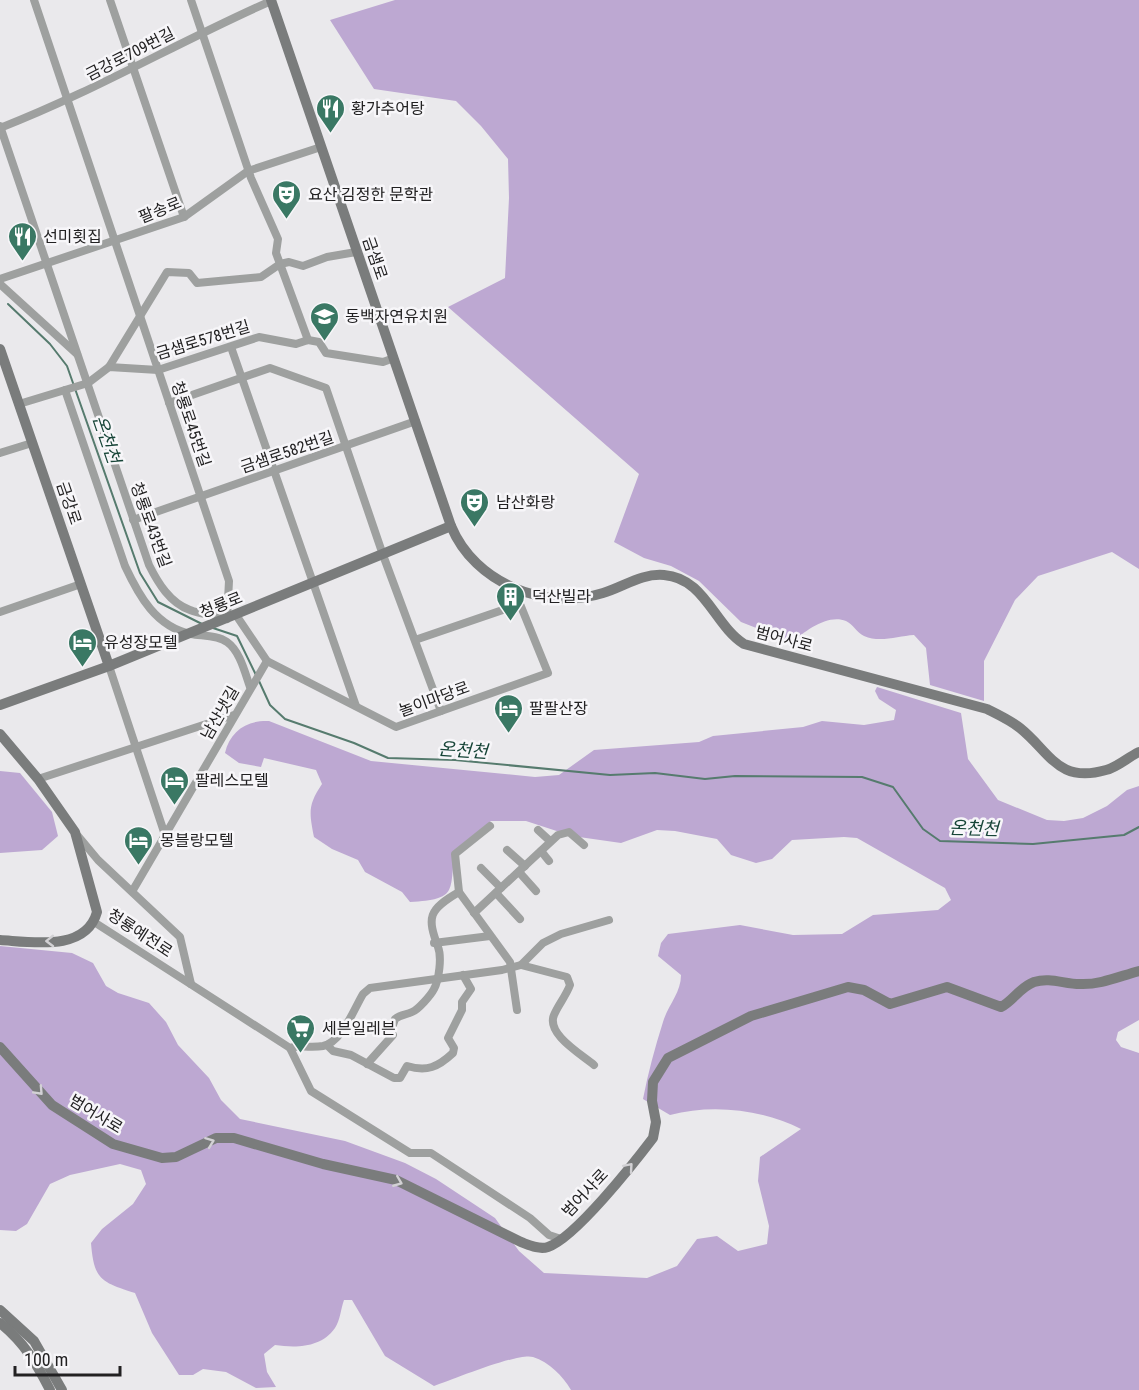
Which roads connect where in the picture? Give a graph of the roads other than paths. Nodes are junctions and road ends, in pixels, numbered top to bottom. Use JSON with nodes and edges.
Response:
{"nodes":[{"id":1,"x":34,"y":0,"type":"edge"},
{"id":2,"x":111,"y":0,"type":"edge"},
{"id":3,"x":191,"y":0,"type":"edge"},
{"id":4,"x":271,"y":0,"type":"edge"},
{"id":5,"x":201,"y":32,"type":"junction"},
{"id":6,"x":133,"y":67,"type":"junction"},
{"id":7,"x":68,"y":101,"type":"junction"},
{"id":8,"x":0,"y":127,"type":"edge"},
{"id":9,"x":321,"y":147,"type":"junction"},
{"id":10,"x":248,"y":171,"type":"junction"},
{"id":11,"x":184,"y":218,"type":"junction"},
{"id":12,"x":116,"y":240,"type":"junction"},
{"id":13,"x":356,"y":252,"type":"junction"},
{"id":14,"x":47,"y":264,"type":"junction"},
{"id":15,"x":280,"y":264,"type":"junction"},
{"id":16,"x":0,"y":279,"type":"edge"},
{"id":17,"x":0,"y":284,"type":"edge"},
{"id":18,"x":141,"y":312,"type":"junction"},
{"id":19,"x":308,"y":340,"type":"junction"},
{"id":20,"x":231,"y":347,"type":"junction"},
{"id":21,"x":0,"y":349,"type":"edge"},
{"id":22,"x":77,"y":354,"type":"junction"},
{"id":23,"x":394,"y":358,"type":"junction"},
{"id":24,"x":109,"y":367,"type":"junction"},
{"id":25,"x":158,"y":370,"type":"junction"},
{"id":26,"x":242,"y":378,"type":"junction"},
{"id":27,"x":85,"y":384,"type":"junction"},
{"id":28,"x":67,"y":389,"type":"junction"},
{"id":29,"x":170,"y":403,"type":"junction"},
{"id":30,"x":19,"y":404,"type":"junction"},
{"id":31,"x":416,"y":422,"type":"junction"},
{"id":32,"x":32,"y":443,"type":"junction"},
{"id":33,"x":345,"y":446,"type":"junction"},
{"id":34,"x":0,"y":453,"type":"edge"},
{"id":35,"x":275,"y":471,"type":"junction"},
{"id":36,"x":201,"y":496,"type":"junction"},
{"id":37,"x":134,"y":520,"type":"junction"},
{"id":38,"x":451,"y":526,"type":"junction"},
{"id":39,"x":383,"y":555,"type":"junction"},
{"id":40,"x":314,"y":583,"type":"junction"},
{"id":41,"x":81,"y":585,"type":"junction"},
{"id":42,"x":508,"y":587,"type":"junction"},
{"id":43,"x":520,"y":604,"type":"junction"},
{"id":44,"x":0,"y":611,"type":"edge"},
{"id":45,"x":231,"y":617,"type":"junction"},
{"id":46,"x":190,"y":633,"type":"junction"},
{"id":47,"x":415,"y":640,"type":"junction"},
{"id":48,"x":267,"y":661,"type":"junction"},
{"id":49,"x":109,"y":666,"type":"junction"},
{"id":50,"x":250,"y":687,"type":"junction"},
{"id":51,"x":0,"y":705,"type":"edge"},
{"id":52,"x":356,"y":706,"type":"junction"},
{"id":53,"x":441,"y":711,"type":"junction"},
{"id":54,"x":234,"y":715,"type":"junction"},
{"id":55,"x":0,"y":734,"type":"edge"},
{"id":56,"x":136,"y":747,"type":"junction"},
{"id":57,"x":1139,"y":752,"type":"edge"},
{"id":58,"x":38,"y":779,"type":"junction"},
{"id":59,"x":490,"y":826,"type":"dead end"},
{"id":60,"x":538,"y":830,"type":"dead end"},
{"id":61,"x":75,"y":832,"type":"junction"},
{"id":62,"x":165,"y":835,"type":"junction"},
{"id":63,"x":550,"y":841,"type":"junction"},
{"id":64,"x":584,"y":845,"type":"dead end"},
{"id":65,"x":507,"y":850,"type":"dead end"},
{"id":66,"x":541,"y":851,"type":"junction"},
{"id":67,"x":549,"y":861,"type":"dead end"},
{"id":68,"x":482,"y":868,"type":"dead end"},
{"id":69,"x":522,"y":869,"type":"junction"},
{"id":70,"x":133,"y":890,"type":"junction"},
{"id":71,"x":498,"y":891,"type":"junction"},
{"id":72,"x":536,"y":891,"type":"dead end"},
{"id":73,"x":459,"y":892,"type":"junction"},
{"id":74,"x":474,"y":913,"type":"junction"},
{"id":75,"x":520,"y":919,"type":"dead end"},
{"id":76,"x":609,"y":920,"type":"dead end"},
{"id":77,"x":94,"y":922,"type":"junction"},
{"id":78,"x":490,"y":936,"type":"junction"},
{"id":79,"x":0,"y":940,"type":"edge"},
{"id":80,"x":435,"y":943,"type":"junction"},
{"id":81,"x":522,"y":965,"type":"junction"},
{"id":82,"x":511,"y":968,"type":"junction"},
{"id":83,"x":1139,"y":971,"type":"edge"},
{"id":84,"x":463,"y":975,"type":"junction"},
{"id":85,"x":437,"y":978,"type":"junction"},
{"id":86,"x":191,"y":984,"type":"junction"},
{"id":87,"x":517,"y":1010,"type":"dead end"},
{"id":88,"x":327,"y":1045,"type":"junction"},
{"id":89,"x":0,"y":1047,"type":"edge"},
{"id":90,"x":290,"y":1048,"type":"junction"},
{"id":91,"x":367,"y":1064,"type":"junction"},
{"id":92,"x":594,"y":1065,"type":"dead end"},
{"id":93,"x":561,"y":1239,"type":"junction"},
{"id":94,"x":0,"y":1310,"type":"edge"},
{"id":95,"x":0,"y":1323,"type":"edge"},
{"id":96,"x":50,"y":1390,"type":"edge"},
{"id":97,"x":62,"y":1390,"type":"edge"}],
"edges":[{"from":1,"to":7,"type":"street","name":"청룡로45번길"},
{"from":2,"to":6,"type":"street"},
{"from":3,"to":5,"type":"street"},
{"from":4,"to":5,"type":"street","name":"금강로709번길"},
{"from":4,"to":9,"type":"street","name":"금샘로"},
{"from":5,"to":6,"type":"street","name":"금강로709번길"},
{"from":5,"to":10,"type":"street"},
{"from":6,"to":7,"type":"street","name":"금강로709번길"},
{"from":6,"to":11,"type":"street"},
{"from":7,"to":8,"type":"street","name":"금강로709번길"},
{"from":7,"to":12,"type":"street","name":"청룡로45번길"},
{"from":8,"to":14,"type":"street","name":"청룡로43번길"},
{"from":9,"to":10,"type":"street","name":"팔송로"},
{"from":9,"to":13,"type":"street","name":"금샘로"},
{"from":10,"to":11,"type":"street","name":"팔송로"},
{"from":10,"to":15,"type":"street"},
{"from":11,"to":12,"type":"street","name":"팔송로"},
{"from":12,"to":14,"type":"street","name":"팔송로"},
{"from":12,"to":18,"type":"street","name":"청룡로45번길"},
{"from":13,"to":15,"type":"street"},
{"from":13,"to":23,"type":"street","name":"금샘로"},
{"from":14,"to":16,"type":"street","name":"팔송로"},
{"from":14,"to":22,"type":"street","name":"청룡로43번길"},
{"from":15,"to":18,"type":"street"},
{"from":15,"to":19,"type":"street"},
{"from":17,"to":22,"type":"street"},
{"from":18,"to":24,"type":"street"},
{"from":18,"to":25,"type":"street","name":"청룡로45번길"},
{"from":19,"to":20,"type":"street","name":"금샘로578번길"},
{"from":19,"to":23,"type":"street"},
{"from":20,"to":25,"type":"street","name":"금샘로578번길"},
{"from":20,"to":26,"type":"street"},
{"from":21,"to":30,"type":"street","name":"금강로"},
{"from":22,"to":27,"type":"street","name":"청룡로43번길"},
{"from":23,"to":31,"type":"street","name":"금샘로"},
{"from":24,"to":25,"type":"street","name":"금샘로578번길"},
{"from":24,"to":27,"type":"street"},
{"from":25,"to":29,"type":"street","name":"청룡로45번길"},
{"from":26,"to":29,"type":"street"},
{"from":26,"to":33,"type":"street"},
{"from":26,"to":35,"type":"street"},
{"from":27,"to":28,"type":"street"},
{"from":27,"to":37,"type":"street","name":"청룡로43번길"},
{"from":28,"to":30,"type":"street"},
{"from":28,"to":46,"type":"street","name":"남산냇길"},
{"from":29,"to":36,"type":"street","name":"청룡로45번길"},
{"from":30,"to":32,"type":"street","name":"금강로"},
{"from":31,"to":33,"type":"street","name":"금샘로582번길"},
{"from":31,"to":38,"type":"street","name":"금샘로"},
{"from":32,"to":34,"type":"street"},
{"from":32,"to":41,"type":"street","name":"금강로"},
{"from":33,"to":35,"type":"street","name":"금샘로582번길"},
{"from":33,"to":39,"type":"street"},
{"from":35,"to":36,"type":"street","name":"금샘로582번길"},
{"from":35,"to":40,"type":"street"},
{"from":36,"to":37,"type":"street","name":"금샘로582번길"},
{"from":36,"to":45,"type":"street","name":"청룡로45번길"},
{"from":37,"to":45,"type":"street","name":"청룡로43번길"},
{"from":38,"to":39,"type":"street","name":"청룡로"},
{"from":38,"to":42,"type":"street","name":"범어사로"},
{"from":39,"to":40,"type":"street","name":"청룡로"},
{"from":39,"to":47,"type":"street"},
{"from":40,"to":45,"type":"street","name":"청룡로"},
{"from":40,"to":52,"type":"street"},
{"from":41,"to":44,"type":"street"},
{"from":41,"to":49,"type":"street","name":"금강로"},
{"from":42,"to":43,"type":"street","name":"놀이마당로"},
{"from":42,"to":57,"type":"street","name":"범어사로"},
{"from":43,"to":47,"type":"street"},
{"from":43,"to":53,"type":"street","name":"놀이마당로"},
{"from":45,"to":46,"type":"street","name":"청룡로"},
{"from":45,"to":48,"type":"street","name":"놀이마당로"},
{"from":46,"to":49,"type":"street","name":"청룡로"},
{"from":46,"to":50,"type":"street","name":"남산냇길"},
{"from":47,"to":53,"type":"street"},
{"from":48,"to":50,"type":"street"},
{"from":48,"to":52,"type":"street","name":"놀이마당로"},
{"from":49,"to":51,"type":"street","name":"청룡로"},
{"from":49,"to":56,"type":"street"},
{"from":50,"to":54,"type":"street","name":"남산냇길"},
{"from":52,"to":53,"type":"street","name":"놀이마당로"},
{"from":54,"to":56,"type":"street"},
{"from":54,"to":62,"type":"street","name":"남산냇길"},
{"from":55,"to":58,"type":"street","name":"청룡예전로"},
{"from":56,"to":58,"type":"street"},
{"from":56,"to":62,"type":"street"},
{"from":58,"to":61,"type":"street","name":"청룡예전로"},
{"from":59,"to":73,"type":"street"},
{"from":60,"to":63,"type":"street"},
{"from":61,"to":70,"type":"street"},
{"from":61,"to":77,"type":"street","name":"청룡예전로"},
{"from":62,"to":70,"type":"street","name":"남산냇길"},
{"from":63,"to":64,"type":"street"},
{"from":63,"to":66,"type":"street"},
{"from":65,"to":69,"type":"street"},
{"from":66,"to":67,"type":"street"},
{"from":66,"to":69,"type":"street"},
{"from":68,"to":71,"type":"street"},
{"from":69,"to":71,"type":"street"},
{"from":69,"to":72,"type":"street"},
{"from":70,"to":86,"type":"street"},
{"from":71,"to":74,"type":"street"},
{"from":71,"to":75,"type":"street"},
{"from":73,"to":74,"type":"street"},
{"from":73,"to":80,"type":"street"},
{"from":74,"to":78,"type":"street"},
{"from":76,"to":81,"type":"street"},
{"from":77,"to":79,"type":"street","one_way":true},
{"from":77,"to":86,"type":"street","name":"청룡예전로"},
{"from":78,"to":80,"type":"street"},
{"from":78,"to":82,"type":"street"},
{"from":80,"to":85,"type":"street"},
{"from":81,"to":82,"type":"street"},
{"from":81,"to":92,"type":"street"},
{"from":82,"to":84,"type":"street"},
{"from":82,"to":87,"type":"street"},
{"from":93,"to":83,"type":"street","name":"범어사로","one_way":true},
{"from":84,"to":85,"type":"street"},
{"from":84,"to":91,"type":"street"},
{"from":85,"to":88,"type":"street"},
{"from":85,"to":91,"type":"street"},
{"from":86,"to":90,"type":"street","name":"청룡예전로"},
{"from":88,"to":90,"type":"street"},
{"from":88,"to":91,"type":"street"},
{"from":89,"to":93,"type":"street","name":"범어사로","one_way":true},
{"from":90,"to":93,"type":"street"},
{"from":94,"to":97,"type":"street"},
{"from":95,"to":96,"type":"street"}]}
